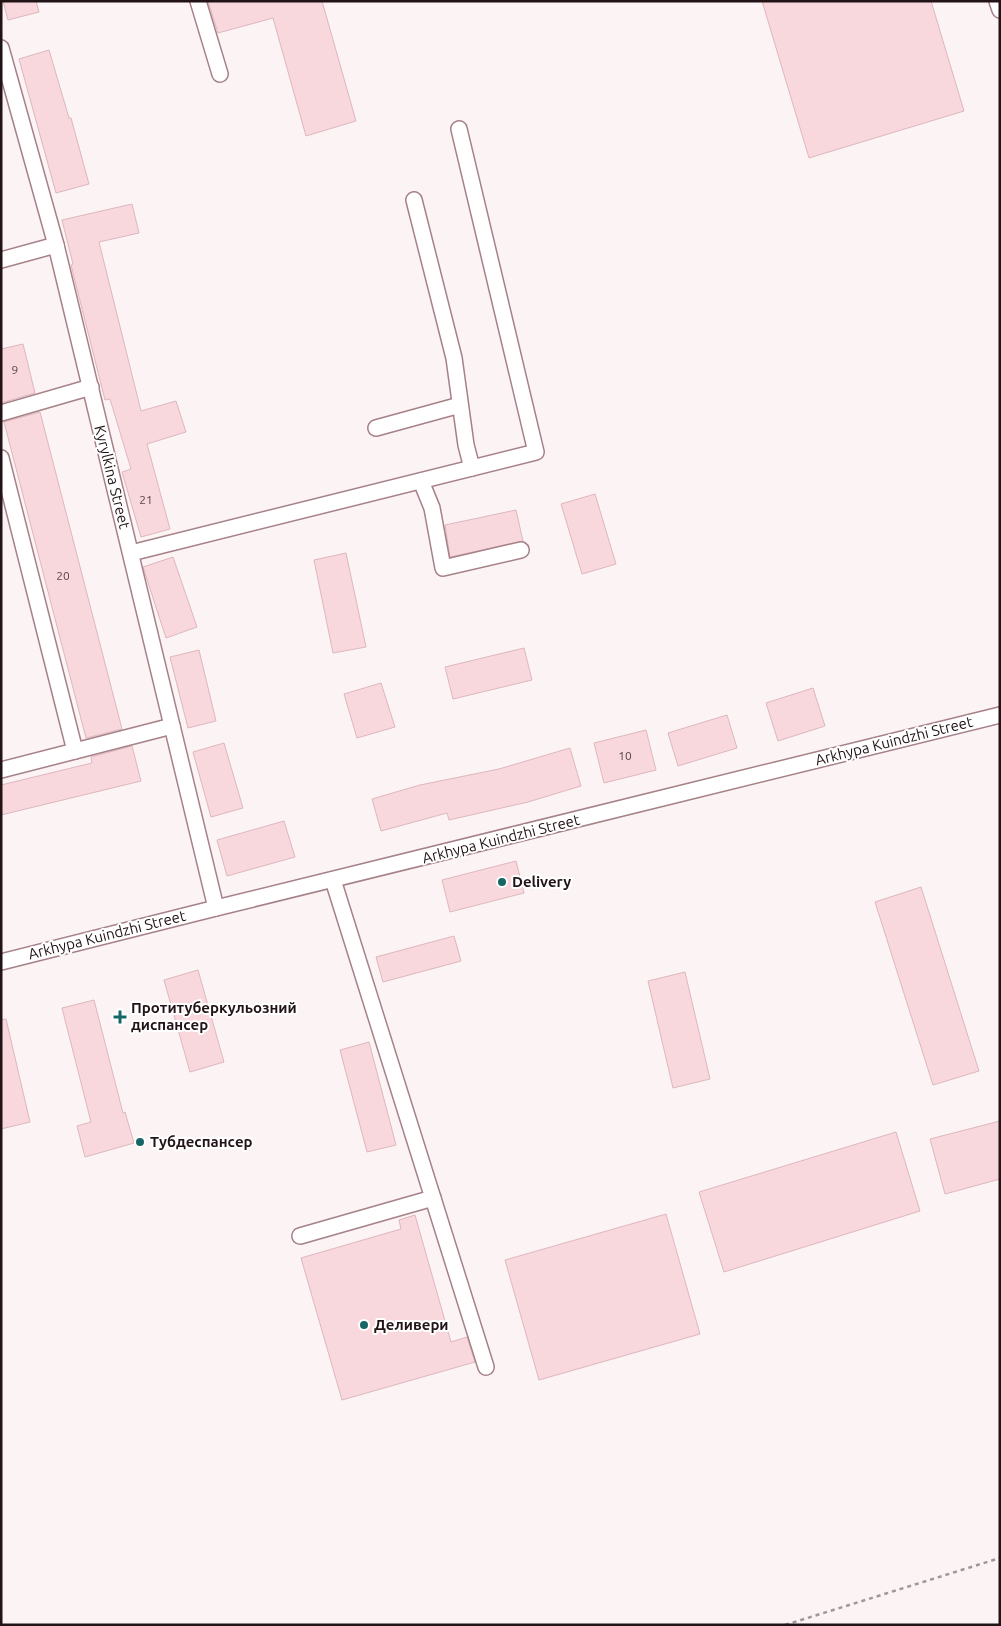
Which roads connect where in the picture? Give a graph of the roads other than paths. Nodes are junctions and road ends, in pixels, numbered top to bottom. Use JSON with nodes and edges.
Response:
{"nodes":[{"id":1,"x":198,"y":1,"type":"edge"},
{"id":2,"x":997,"y":1,"type":"edge"},
{"id":3,"x":1000,"y":10,"type":"edge"},
{"id":4,"x":1,"y":48,"type":"edge"},
{"id":5,"x":220,"y":74,"type":"dead end"},
{"id":6,"x":459,"y":129,"type":"dead end"},
{"id":7,"x":414,"y":200,"type":"dead end"},
{"id":8,"x":56,"y":245,"type":"junction"},
{"id":9,"x":1,"y":260,"type":"edge"},
{"id":10,"x":90,"y":387,"type":"junction"},
{"id":11,"x":460,"y":404,"type":"junction"},
{"id":12,"x":1,"y":414,"type":"edge"},
{"id":13,"x":376,"y":428,"type":"dead end"},
{"id":14,"x":1,"y":458,"type":"edge"},
{"id":15,"x":472,"y":468,"type":"junction"},
{"id":16,"x":421,"y":480,"type":"junction"},
{"id":17,"x":521,"y":550,"type":"dead end"},
{"id":18,"x":131,"y":553,"type":"junction"},
{"id":19,"x":1000,"y":715,"type":"edge"},
{"id":20,"x":172,"y":726,"type":"junction"},
{"id":21,"x":75,"y":751,"type":"junction"},
{"id":22,"x":1,"y":770,"type":"edge"},
{"id":23,"x":332,"y":880,"type":"junction"},
{"id":24,"x":216,"y":908,"type":"junction"},
{"id":25,"x":1,"y":962,"type":"edge"},
{"id":26,"x":432,"y":1198,"type":"junction"},
{"id":27,"x":300,"y":1236,"type":"dead end"},
{"id":28,"x":486,"y":1368,"type":"dead end"}],
"edges":[{"from":1,"to":5,"type":"street"},
{"from":2,"to":3,"type":"street"},
{"from":4,"to":8,"type":"street","name":"Kyrylkina Street"},
{"from":6,"to":15,"type":"street"},
{"from":7,"to":11,"type":"street"},
{"from":8,"to":9,"type":"street"},
{"from":8,"to":10,"type":"street","name":"Kyrylkina Street"},
{"from":10,"to":12,"type":"street"},
{"from":10,"to":18,"type":"street","name":"Kyrylkina Street"},
{"from":11,"to":13,"type":"street"},
{"from":11,"to":15,"type":"street"},
{"from":14,"to":21,"type":"street"},
{"from":15,"to":16,"type":"street"},
{"from":16,"to":17,"type":"street"},
{"from":16,"to":18,"type":"street"},
{"from":18,"to":20,"type":"street","name":"Kyrylkina Street"},
{"from":19,"to":23,"type":"street","name":"Arkhypa Kuindzhi Street"},
{"from":20,"to":21,"type":"street"},
{"from":20,"to":24,"type":"street","name":"Kyrylkina Street"},
{"from":21,"to":22,"type":"street"},
{"from":23,"to":24,"type":"street","name":"Arkhypa Kuindzhi Street"},
{"from":23,"to":26,"type":"street"},
{"from":24,"to":25,"type":"street","name":"Arkhypa Kuindzhi Street"},
{"from":26,"to":27,"type":"street"},
{"from":26,"to":28,"type":"street"}]}
